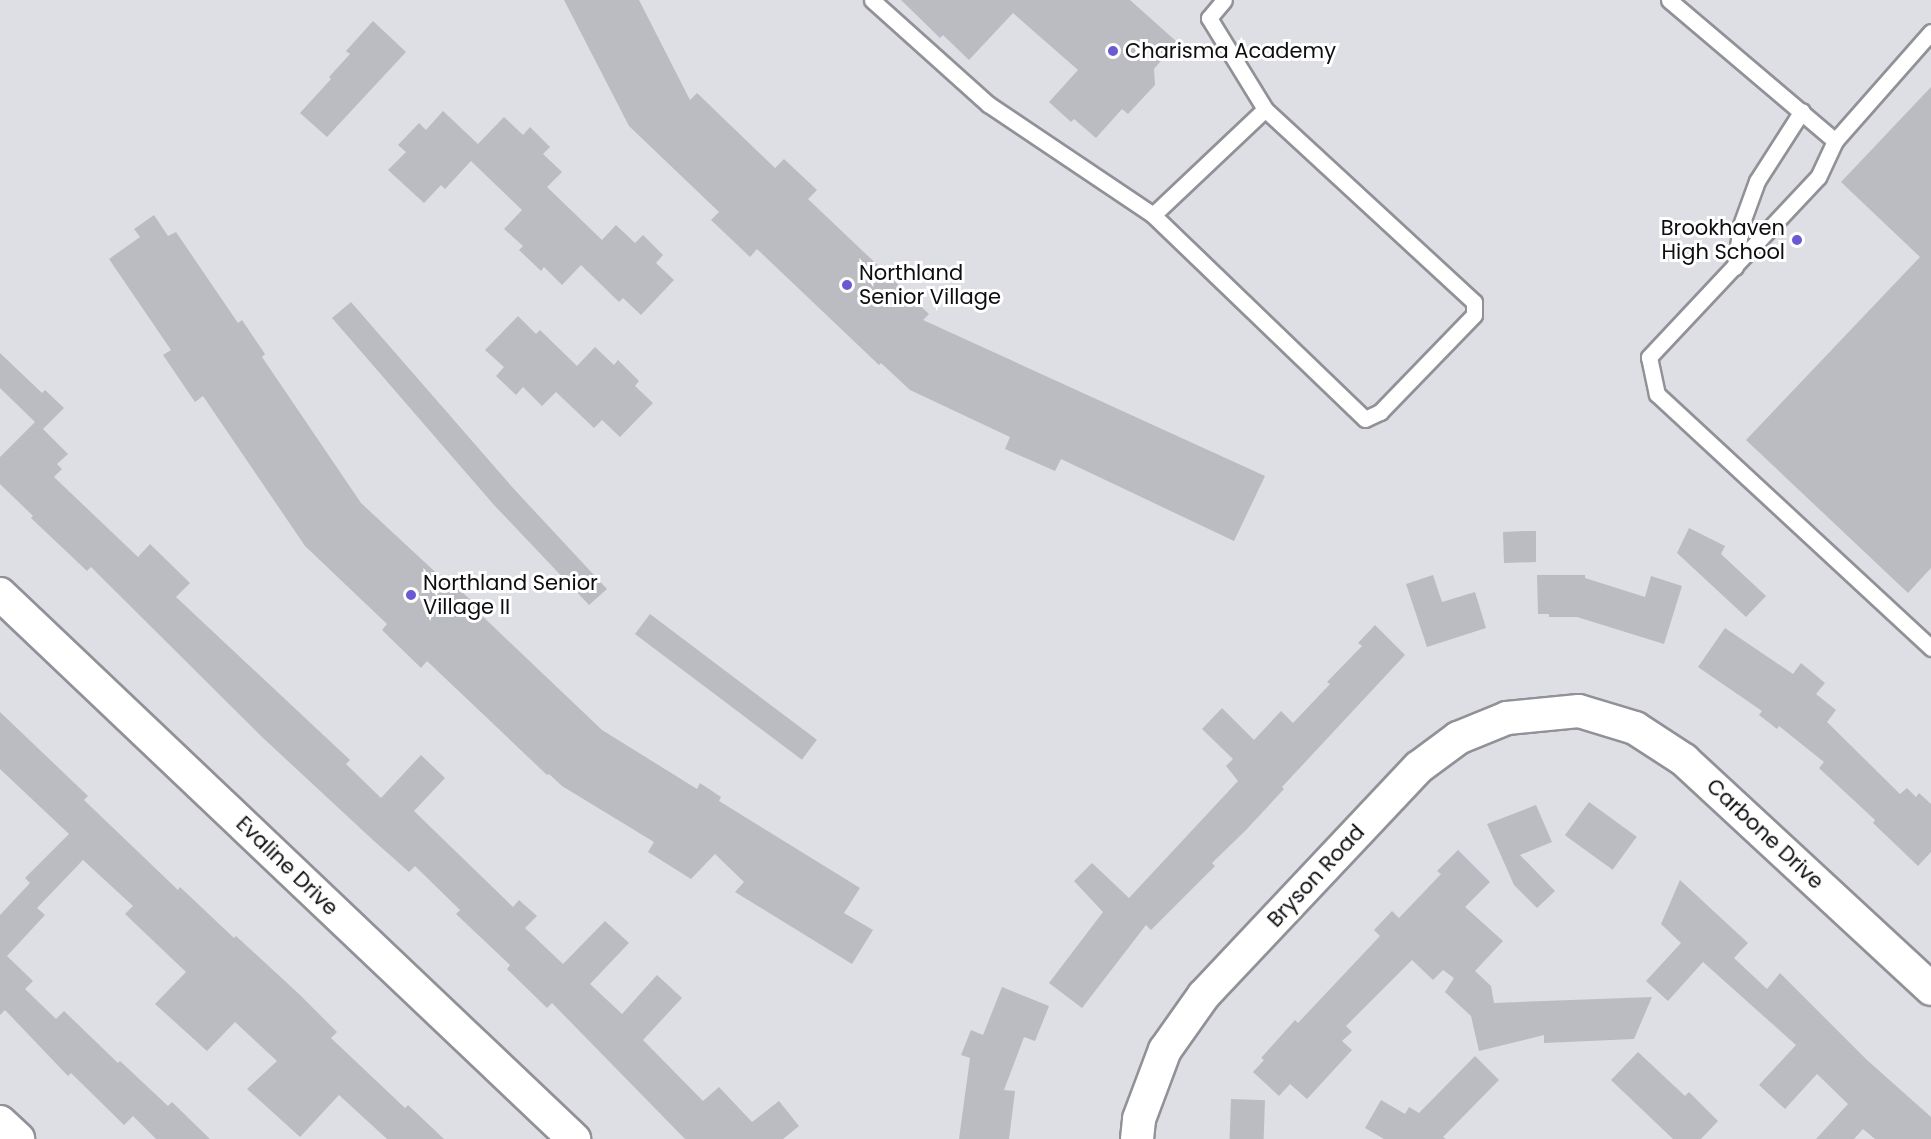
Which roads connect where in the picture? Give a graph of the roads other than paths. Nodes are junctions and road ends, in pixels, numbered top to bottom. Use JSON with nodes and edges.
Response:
{"nodes":[{"id":1,"x":872,"y":0,"type":"edge"},
{"id":2,"x":1224,"y":0,"type":"edge"},
{"id":3,"x":1669,"y":0,"type":"edge"},
{"id":4,"x":1931,"y":32,"type":"edge"},
{"id":5,"x":1265,"y":108,"type":"junction"},
{"id":6,"x":1802,"y":111,"type":"junction"},
{"id":7,"x":1835,"y":141,"type":"junction"},
{"id":8,"x":1153,"y":215,"type":"junction"},
{"id":9,"x":1735,"y":267,"type":"junction"},
{"id":10,"x":0,"y":594,"type":"edge"},
{"id":11,"x":1931,"y":648,"type":"edge"},
{"id":12,"x":1579,"y":711,"type":"joint"},
{"id":13,"x":1931,"y":988,"type":"edge"},
{"id":14,"x":0,"y":1122,"type":"edge"},
{"id":15,"x":18,"y":1139,"type":"edge"},
{"id":16,"x":574,"y":1139,"type":"edge"},
{"id":17,"x":1137,"y":1139,"type":"edge"}],
"edges":[{"from":1,"to":8,"type":"lane"},
{"from":2,"to":5,"type":"lane"},
{"from":3,"to":6,"type":"lane"},
{"from":4,"to":7,"type":"lane"},
{"from":5,"to":8,"type":"lane"},
{"from":5,"to":8,"type":"lane"},
{"from":6,"to":7,"type":"lane"},
{"from":6,"to":9,"type":"lane"},
{"from":7,"to":9,"type":"lane"},
{"from":9,"to":11,"type":"lane"},
{"from":10,"to":16,"type":"street","name":"Evaline Drive"},
{"from":12,"to":13,"type":"street","name":"Carbone Drive"},
{"from":12,"to":17,"type":"street","name":"Bryson Road"},
{"from":14,"to":15,"type":"street"}]}
